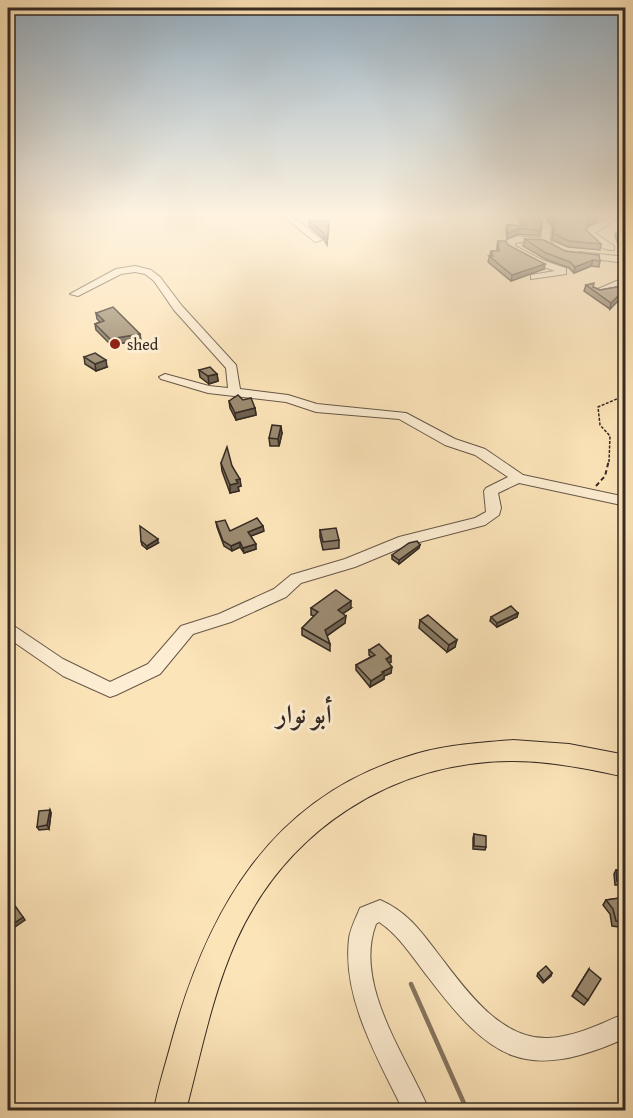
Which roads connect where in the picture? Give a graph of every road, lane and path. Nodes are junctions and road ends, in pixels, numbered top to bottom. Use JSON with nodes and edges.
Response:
{"nodes":[{"id":1,"x":556,"y":267,"type":"edge"},
{"id":2,"x":534,"y":277,"type":"dead end"},
{"id":3,"x":626,"y":280,"type":"edge"},
{"id":4,"x":598,"y":291,"type":"edge"},
{"id":5,"x":75,"y":294,"type":"dead end"},
{"id":6,"x":165,"y":377,"type":"dead end"},
{"id":7,"x":234,"y":392,"type":"junction"},
{"id":8,"x":626,"y":395,"type":"edge"},
{"id":9,"x":518,"y":478,"type":"junction"},
{"id":10,"x":589,"y":492,"type":"junction"},
{"id":11,"x":626,"y":502,"type":"edge"},
{"id":12,"x":8,"y":630,"type":"edge"},
{"id":13,"x":626,"y":766,"type":"edge"},
{"id":14,"x":626,"y":1025,"type":"edge"},
{"id":15,"x":170,"y":1110,"type":"edge"},
{"id":16,"x":416,"y":1110,"type":"edge"}],
"edges":[{"from":1,"to":2,"type":"street"},
{"from":3,"to":4,"type":"street"},
{"from":5,"to":7,"type":"street"},
{"from":6,"to":7,"type":"street"},
{"from":7,"to":9,"type":"street"},
{"from":8,"to":10,"type":"path"},
{"from":9,"to":10,"type":"street"},
{"from":9,"to":12,"type":"street"},
{"from":10,"to":11,"type":"street"},
{"from":13,"to":15,"type":"main road"},
{"from":14,"to":16,"type":"street"}]}
